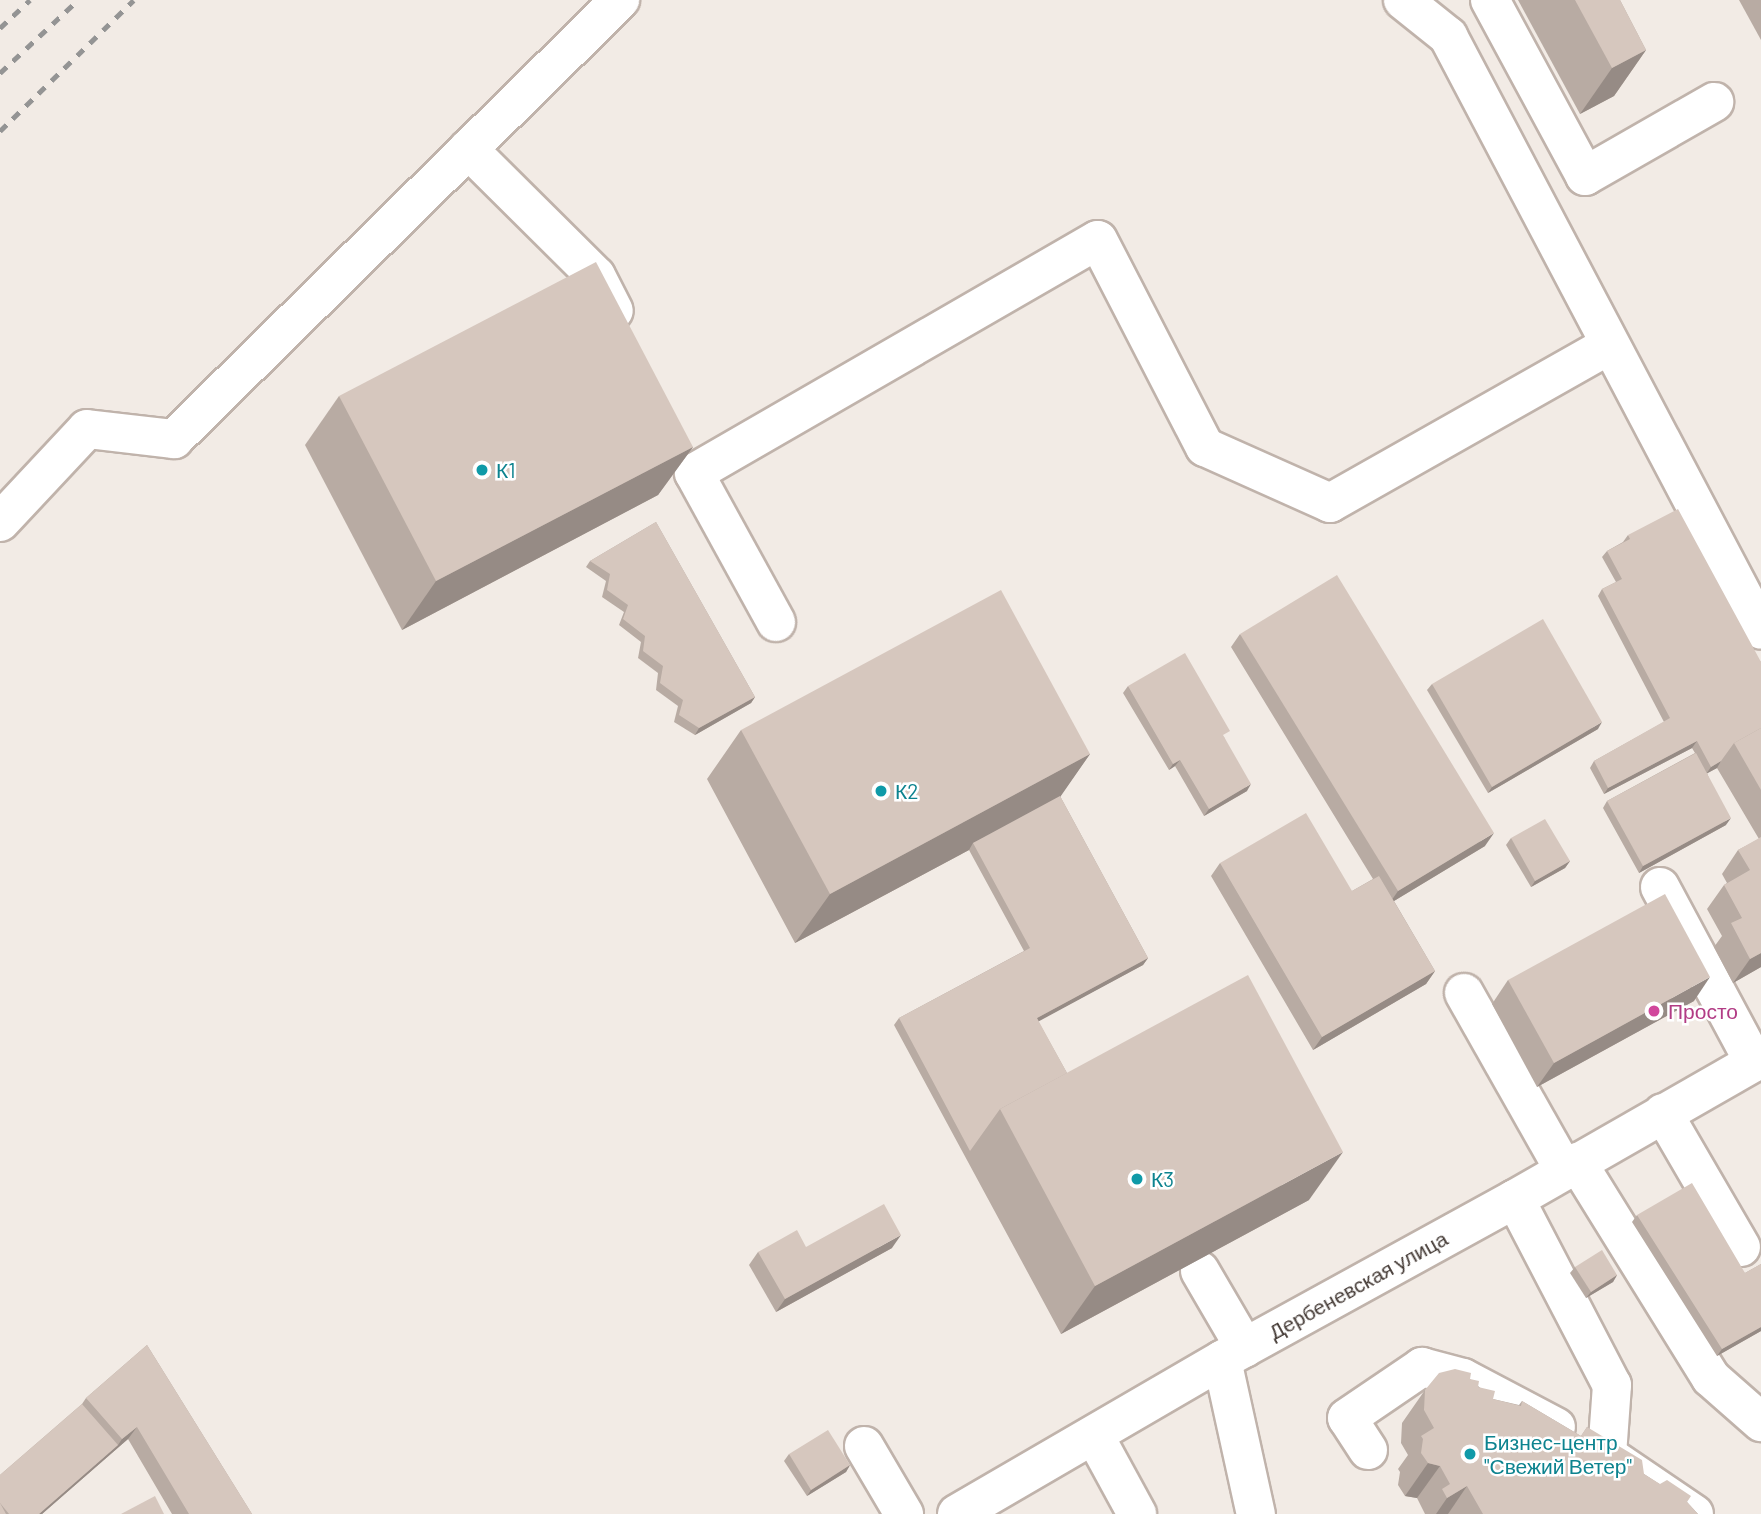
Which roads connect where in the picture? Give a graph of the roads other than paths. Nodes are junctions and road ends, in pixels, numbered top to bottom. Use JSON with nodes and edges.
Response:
{"nodes":[{"id":1,"x":620,"y":0,"type":"edge"},
{"id":2,"x":1403,"y":0,"type":"edge"},
{"id":3,"x":1490,"y":0,"type":"edge"},
{"id":4,"x":1714,"y":102,"type":"dead end"},
{"id":5,"x":468,"y":149,"type":"junction"},
{"id":6,"x":627,"y":338,"type":"edge"},
{"id":7,"x":1609,"y":345,"type":"junction"},
{"id":8,"x":676,"y":436,"type":"edge"},
{"id":9,"x":694,"y":473,"type":"junction"},
{"id":10,"x":0,"y":522,"type":"edge"},
{"id":11,"x":776,"y":622,"type":"dead end"},
{"id":12,"x":1761,"y":630,"type":"edge"},
{"id":13,"x":1660,"y":887,"type":"dead end"},
{"id":14,"x":1464,"y":993,"type":"dead end"},
{"id":15,"x":1758,"y":1060,"type":"edge"},
{"id":16,"x":1664,"y":1114,"type":"junction"},
{"id":17,"x":1570,"y":1166,"type":"junction"},
{"id":18,"x":1515,"y":1199,"type":"junction"},
{"id":19,"x":1741,"y":1247,"type":"dead end"},
{"id":20,"x":1200,"y":1271,"type":"edge"},
{"id":21,"x":1234,"y":1354,"type":"junction"},
{"id":22,"x":1761,"y":1422,"type":"edge"},
{"id":23,"x":1094,"y":1435,"type":"junction"},
{"id":24,"x":863,"y":1447,"type":"dead end"},
{"id":25,"x":1368,"y":1450,"type":"dead end"},
{"id":26,"x":1607,"y":1455,"type":"junction"},
{"id":27,"x":1247,"y":1509,"type":"edge"},
{"id":28,"x":904,"y":1514,"type":"edge"},
{"id":29,"x":957,"y":1514,"type":"edge"},
{"id":30,"x":1137,"y":1514,"type":"edge"},
{"id":31,"x":1694,"y":1514,"type":"edge"}],
"edges":[{"from":1,"to":5,"type":"street"},
{"from":2,"to":7,"type":"street"},
{"from":3,"to":4,"type":"street"},
{"from":5,"to":6,"type":"street"},
{"from":5,"to":10,"type":"street"},
{"from":7,"to":9,"type":"street"},
{"from":7,"to":12,"type":"street"},
{"from":8,"to":9,"type":"street"},
{"from":9,"to":11,"type":"street"},
{"from":13,"to":15,"type":"street"},
{"from":14,"to":17,"type":"street"},
{"from":15,"to":16,"type":"street","name":"Дербеневская улица"},
{"from":16,"to":17,"type":"street","name":"Дербеневская улица"},
{"from":16,"to":19,"type":"street"},
{"from":17,"to":18,"type":"street","name":"Дербеневская улица"},
{"from":17,"to":22,"type":"street"},
{"from":18,"to":21,"type":"street","name":"Дербеневская улица"},
{"from":18,"to":26,"type":"street"},
{"from":20,"to":21,"type":"street"},
{"from":21,"to":23,"type":"street","name":"Дербеневская улица"},
{"from":21,"to":27,"type":"street"},
{"from":23,"to":29,"type":"street","name":"Дербеневская улица"},
{"from":23,"to":30,"type":"street"},
{"from":24,"to":28,"type":"street"},
{"from":25,"to":26,"type":"street"},
{"from":26,"to":31,"type":"street"}]}
